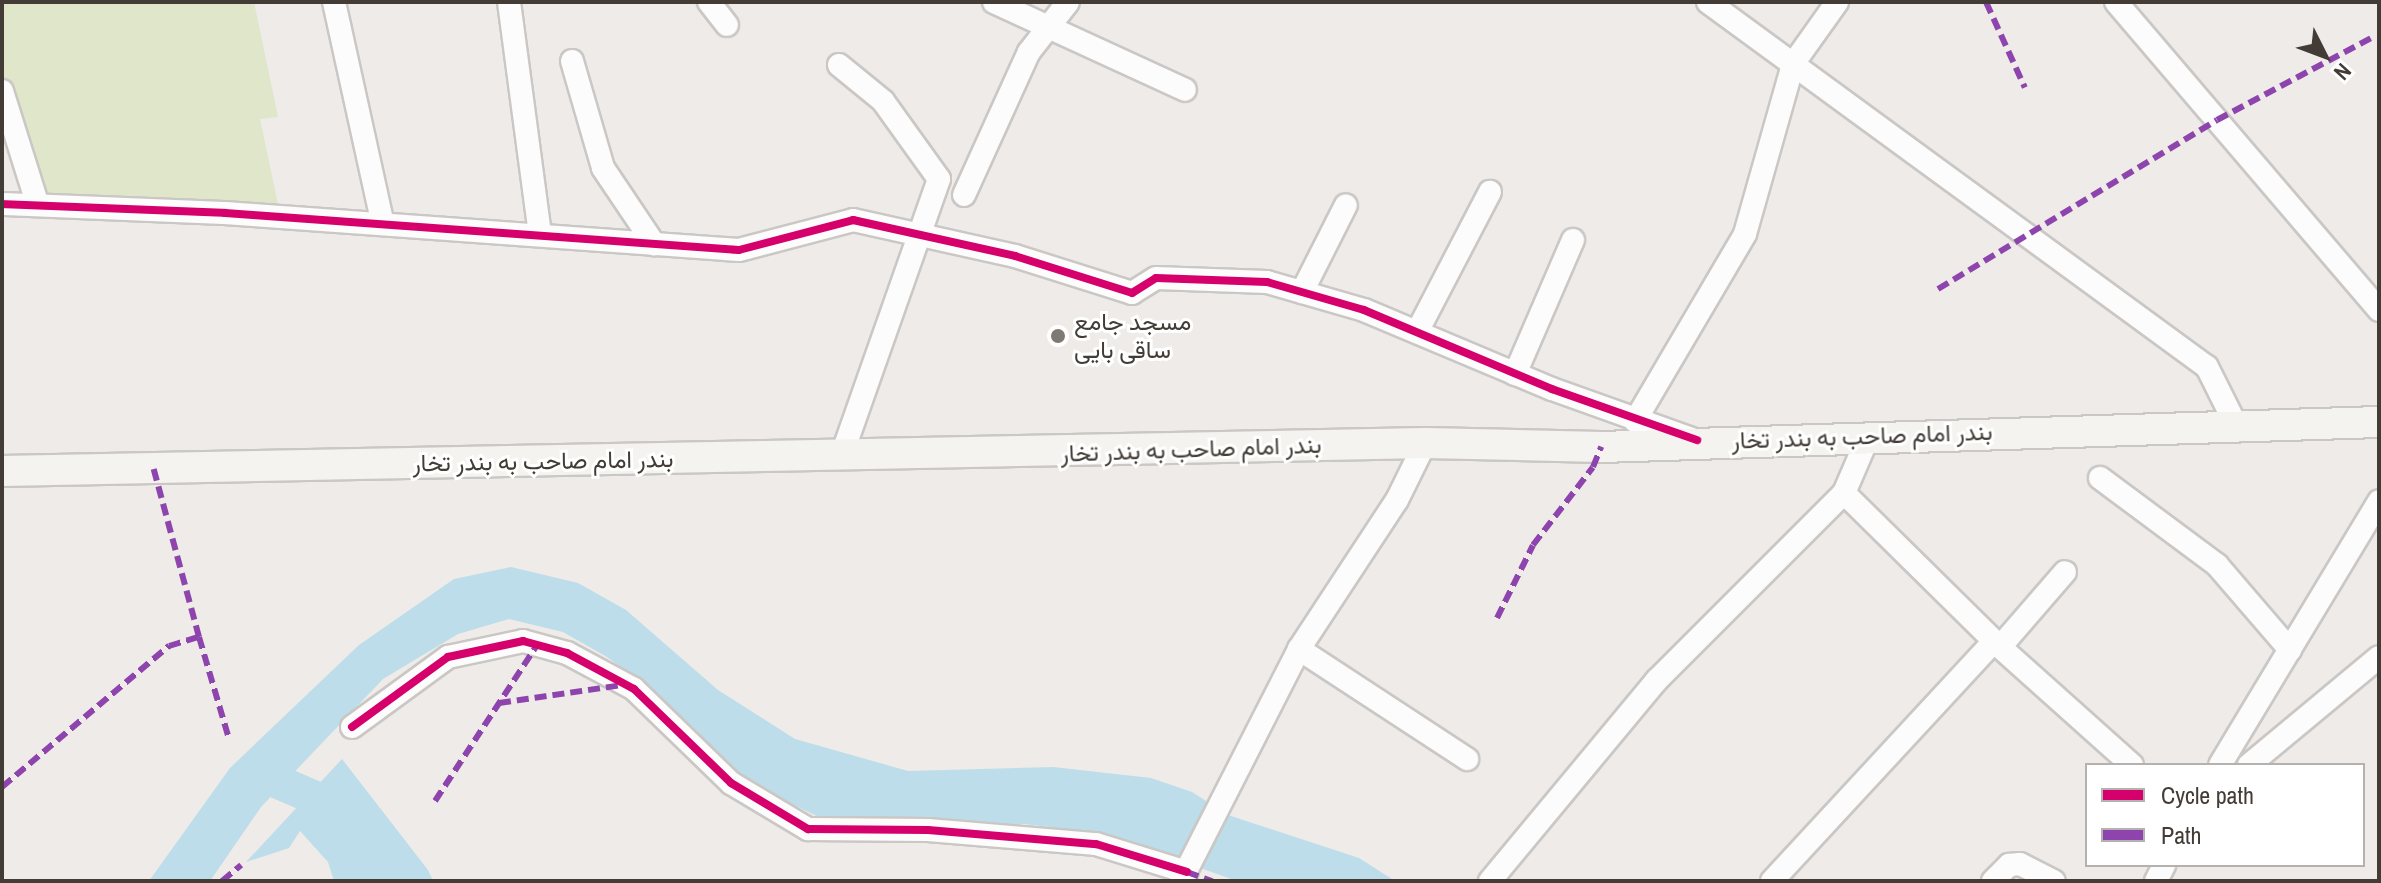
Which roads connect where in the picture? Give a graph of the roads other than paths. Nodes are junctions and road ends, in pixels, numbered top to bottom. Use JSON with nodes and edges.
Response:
{"nodes":[{"id":1,"x":334,"y":2,"type":"edge"},
{"id":2,"x":509,"y":2,"type":"edge"},
{"id":3,"x":709,"y":2,"type":"edge"},
{"id":4,"x":994,"y":2,"type":"edge"},
{"id":5,"x":1068,"y":2,"type":"edge"},
{"id":6,"x":1708,"y":2,"type":"edge"},
{"id":7,"x":1837,"y":2,"type":"edge"},
{"id":8,"x":2116,"y":2,"type":"edge"},
{"id":9,"x":727,"y":25,"type":"dead end"},
{"id":10,"x":1047,"y":26,"type":"junction"},
{"id":11,"x":572,"y":61,"type":"dead end"},
{"id":12,"x":1793,"y":64,"type":"junction"},
{"id":13,"x":839,"y":65,"type":"dead end"},
{"id":14,"x":1185,"y":90,"type":"dead end"},
{"id":15,"x":2,"y":91,"type":"edge"},
{"id":16,"x":1490,"y":192,"type":"dead end"},
{"id":17,"x":964,"y":195,"type":"dead end"},
{"id":18,"x":37,"y":203,"type":"junction"},
{"id":19,"x":2,"y":204,"type":"edge"},
{"id":20,"x":1346,"y":205,"type":"dead end"},
{"id":21,"x":383,"y":224,"type":"junction"},
{"id":22,"x":915,"y":234,"type":"junction"},
{"id":23,"x":540,"y":235,"type":"junction"},
{"id":24,"x":1573,"y":240,"type":"dead end"},
{"id":25,"x":654,"y":244,"type":"junction"},
{"id":26,"x":1302,"y":292,"type":"junction"},
{"id":27,"x":2379,"y":310,"type":"edge"},
{"id":28,"x":1417,"y":332,"type":"junction"},
{"id":29,"x":1515,"y":374,"type":"junction"},
{"id":30,"x":1635,"y":421,"type":"junction"},
{"id":31,"x":2379,"y":422,"type":"edge"},
{"id":32,"x":2236,"y":425,"type":"junction"},
{"id":33,"x":1869,"y":435,"type":"junction"},
{"id":34,"x":1697,"y":440,"type":"junction"},
{"id":35,"x":1425,"y":443,"type":"junction"},
{"id":36,"x":841,"y":457,"type":"junction"},
{"id":37,"x":2,"y":471,"type":"edge"},
{"id":38,"x":2100,"y":478,"type":"dead end"},
{"id":39,"x":1844,"y":493,"type":"junction"},
{"id":40,"x":2379,"y":501,"type":"edge"},
{"id":41,"x":2065,"y":572,"type":"dead end"},
{"id":42,"x":1997,"y":644,"type":"junction"},
{"id":43,"x":1299,"y":649,"type":"junction"},
{"id":44,"x":2290,"y":650,"type":"junction"},
{"id":45,"x":2379,"y":657,"type":"edge"},
{"id":46,"x":352,"y":727,"type":"dead end"},
{"id":47,"x":1467,"y":759,"type":"dead end"},
{"id":48,"x":2130,"y":763,"type":"edge"},
{"id":49,"x":2221,"y":763,"type":"edge"},
{"id":50,"x":2251,"y":763,"type":"edge"},
{"id":51,"x":1184,"y":876,"type":"edge"},
{"id":52,"x":1490,"y":881,"type":"edge"},
{"id":53,"x":1772,"y":881,"type":"edge"},
{"id":54,"x":1993,"y":881,"type":"edge"},
{"id":55,"x":2054,"y":881,"type":"edge"}],
"edges":[{"from":1,"to":21,"type":"street"},
{"from":2,"to":23,"type":"street"},
{"from":3,"to":9,"type":"street"},
{"from":4,"to":10,"type":"street"},
{"from":5,"to":10,"type":"street"},
{"from":6,"to":12,"type":"street"},
{"from":7,"to":12,"type":"street"},
{"from":8,"to":27,"type":"street"},
{"from":10,"to":14,"type":"street"},
{"from":10,"to":17,"type":"street"},
{"from":11,"to":25,"type":"street"},
{"from":12,"to":30,"type":"street"},
{"from":12,"to":32,"type":"street"},
{"from":13,"to":22,"type":"street"},
{"from":15,"to":18,"type":"street"},
{"from":16,"to":28,"type":"street"},
{"from":18,"to":19,"type":"street"},
{"from":18,"to":21,"type":"street"},
{"from":20,"to":26,"type":"street"},
{"from":21,"to":23,"type":"street"},
{"from":22,"to":25,"type":"street"},
{"from":22,"to":26,"type":"street"},
{"from":22,"to":36,"type":"street"},
{"from":23,"to":25,"type":"street"},
{"from":24,"to":29,"type":"street"},
{"from":26,"to":28,"type":"street"},
{"from":28,"to":29,"type":"street"},
{"from":29,"to":30,"type":"street"},
{"from":30,"to":34,"type":"street"},
{"from":31,"to":32,"type":"main road","name":"بندر امام صاحب به بندر تخار"},
{"from":32,"to":33,"type":"main road","name":"بندر امام صاحب به بندر تخار"},
{"from":33,"to":34,"type":"main road","name":"بندر امام صاحب به بندر تخار"},
{"from":33,"to":39,"type":"street"},
{"from":34,"to":35,"type":"main road","name":"بندر امام صاحب به بندر تخار"},
{"from":35,"to":36,"type":"main road","name":"بندر امام صاحب به بندر تخار"},
{"from":35,"to":43,"type":"street"},
{"from":36,"to":37,"type":"main road","name":"بندر امام صاحب به بندر تخار"},
{"from":38,"to":44,"type":"street"},
{"from":39,"to":42,"type":"street"},
{"from":39,"to":52,"type":"street"},
{"from":40,"to":44,"type":"street"},
{"from":41,"to":42,"type":"street"},
{"from":42,"to":48,"type":"street"},
{"from":42,"to":53,"type":"street"},
{"from":43,"to":47,"type":"street"},
{"from":43,"to":51,"type":"street"},
{"from":44,"to":49,"type":"street"},
{"from":45,"to":50,"type":"street"},
{"from":46,"to":51,"type":"street"},
{"from":54,"to":55,"type":"street"}]}
